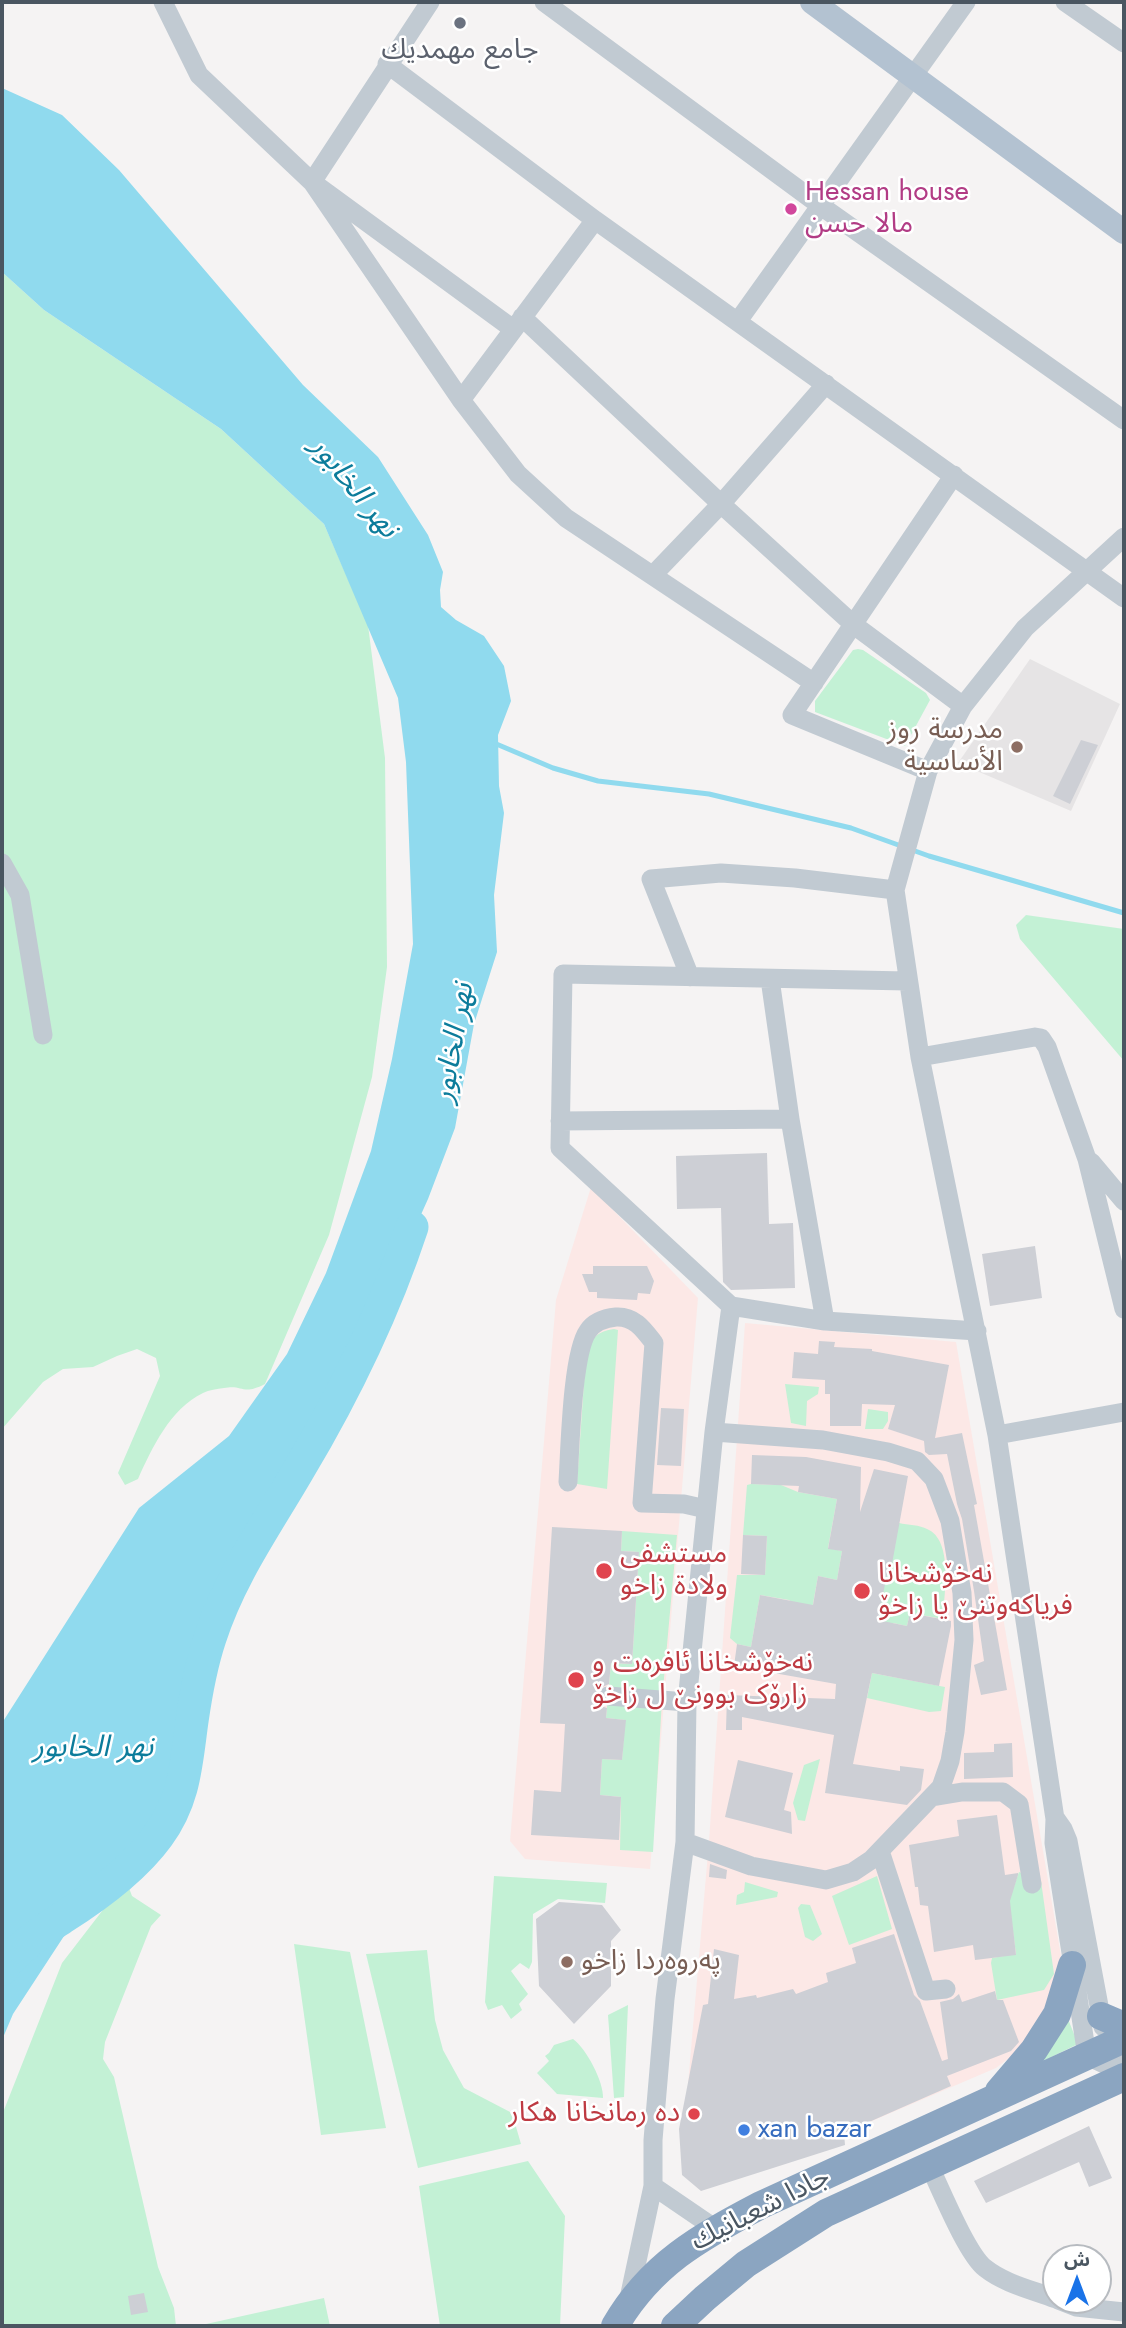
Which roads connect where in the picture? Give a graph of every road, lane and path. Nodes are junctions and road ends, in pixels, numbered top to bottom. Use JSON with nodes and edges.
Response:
{"nodes":[{"id":1,"x":163,"y":2,"type":"edge"},
{"id":2,"x":430,"y":2,"type":"edge"},
{"id":3,"x":544,"y":2,"type":"edge"},
{"id":4,"x":812,"y":2,"type":"edge"},
{"id":5,"x":966,"y":2,"type":"edge"},
{"id":6,"x":1065,"y":2,"type":"edge"},
{"id":7,"x":1124,"y":43,"type":"edge"},
{"id":8,"x":387,"y":64,"type":"junction"},
{"id":9,"x":914,"y":75,"type":"junction"},
{"id":10,"x":312,"y":182,"type":"junction"},
{"id":11,"x":821,"y":206,"type":"junction"},
{"id":12,"x":595,"y":220,"type":"junction"},
{"id":13,"x":1124,"y":232,"type":"edge"},
{"id":14,"x":738,"y":321,"type":"junction"},
{"id":15,"x":517,"y":323,"type":"junction"},
{"id":16,"x":827,"y":384,"type":"junction"},
{"id":17,"x":461,"y":400,"type":"junction"},
{"id":18,"x":1124,"y":420,"type":"edge"},
{"id":19,"x":954,"y":475,"type":"junction"},
{"id":20,"x":721,"y":504,"type":"junction"},
{"id":21,"x":1124,"y":537,"type":"edge"},
{"id":22,"x":1087,"y":572,"type":"junction"},
{"id":23,"x":653,"y":575,"type":"junction"},
{"id":24,"x":1124,"y":598,"type":"edge"},
{"id":25,"x":854,"y":625,"type":"junction"},
{"id":26,"x":814,"y":683,"type":"junction"},
{"id":27,"x":963,"y":706,"type":"junction"},
{"id":28,"x":926,"y":779,"type":"junction"},
{"id":29,"x":2,"y":863,"type":"edge"},
{"id":30,"x":895,"y":890,"type":"junction"},
{"id":31,"x":690,"y":977,"type":"junction"},
{"id":32,"x":770,"y":979,"type":"junction"},
{"id":33,"x":907,"y":981,"type":"junction"},
{"id":34,"x":43,"y":1035,"type":"dead end"},
{"id":35,"x":920,"y":1057,"type":"junction"},
{"id":36,"x":790,"y":1119,"type":"junction"},
{"id":37,"x":560,"y":1121,"type":"junction"},
{"id":38,"x":1087,"y":1158,"type":"junction"},
{"id":39,"x":1124,"y":1201,"type":"edge"},
{"id":40,"x":731,"y":1306,"type":"junction"},
{"id":41,"x":1124,"y":1308,"type":"edge"},
{"id":42,"x":825,"y":1321,"type":"junction"},
{"id":43,"x":977,"y":1331,"type":"junction"},
{"id":44,"x":1124,"y":1412,"type":"edge"},
{"id":45,"x":714,"y":1432,"type":"junction"},
{"id":46,"x":997,"y":1435,"type":"junction"},
{"id":47,"x":568,"y":1482,"type":"dead end"},
{"id":48,"x":706,"y":1510,"type":"junction"},
{"id":49,"x":608,"y":1696,"type":"dead end"},
{"id":50,"x":687,"y":1702,"type":"junction"},
{"id":51,"x":932,"y":1797,"type":"junction"},
{"id":52,"x":1055,"y":1819,"type":"junction"},
{"id":53,"x":685,"y":1842,"type":"junction"},
{"id":54,"x":880,"y":1851,"type":"junction"},
{"id":55,"x":1032,"y":1884,"type":"dead end"},
{"id":56,"x":1072,"y":1965,"type":"junction"},
{"id":57,"x":946,"y":1989,"type":"dead end"},
{"id":58,"x":1112,"y":2049,"type":"edge"},
{"id":59,"x":989,"y":2101,"type":"junction"},
{"id":60,"x":930,"y":2167,"type":"junction"},
{"id":61,"x":653,"y":2186,"type":"junction"},
{"id":62,"x":716,"y":2229,"type":"junction"},
{"id":63,"x":1042,"y":2294,"type":"edge"},
{"id":64,"x":621,"y":2316,"type":"edge"},
{"id":65,"x":675,"y":2326,"type":"edge"}],
"edges":[{"from":1,"to":10,"type":"street"},
{"from":2,"to":8,"type":"street"},
{"from":3,"to":11,"type":"street"},
{"from":4,"to":9,"type":"main road"},
{"from":5,"to":9,"type":"street"},
{"from":6,"to":7,"type":"street"},
{"from":8,"to":10,"type":"street"},
{"from":8,"to":12,"type":"street"},
{"from":9,"to":11,"type":"street"},
{"from":9,"to":13,"type":"main road"},
{"from":10,"to":15,"type":"street"},
{"from":10,"to":17,"type":"street"},
{"from":11,"to":14,"type":"street"},
{"from":11,"to":18,"type":"street"},
{"from":12,"to":14,"type":"street"},
{"from":12,"to":15,"type":"street"},
{"from":14,"to":16,"type":"street"},
{"from":15,"to":17,"type":"street"},
{"from":15,"to":20,"type":"street"},
{"from":16,"to":19,"type":"street"},
{"from":16,"to":20,"type":"street"},
{"from":17,"to":23,"type":"street"},
{"from":19,"to":22,"type":"street"},
{"from":19,"to":25,"type":"street"},
{"from":20,"to":23,"type":"street"},
{"from":20,"to":25,"type":"street"},
{"from":21,"to":22,"type":"street"},
{"from":22,"to":24,"type":"street"},
{"from":22,"to":27,"type":"street"},
{"from":23,"to":26,"type":"street"},
{"from":25,"to":26,"type":"street"},
{"from":25,"to":27,"type":"street"},
{"from":26,"to":28,"type":"street"},
{"from":27,"to":28,"type":"street"},
{"from":28,"to":30,"type":"street"},
{"from":29,"to":34,"type":"street"},
{"from":30,"to":31,"type":"street"},
{"from":30,"to":33,"type":"street"},
{"from":31,"to":32,"type":"street"},
{"from":31,"to":37,"type":"street"},
{"from":32,"to":33,"type":"street"},
{"from":32,"to":36,"type":"street"},
{"from":33,"to":35,"type":"street"},
{"from":35,"to":38,"type":"street"},
{"from":35,"to":43,"type":"street"},
{"from":36,"to":37,"type":"street"},
{"from":36,"to":42,"type":"street"},
{"from":37,"to":40,"type":"street"},
{"from":38,"to":39,"type":"street"},
{"from":38,"to":41,"type":"street"},
{"from":40,"to":42,"type":"street"},
{"from":40,"to":45,"type":"street"},
{"from":42,"to":43,"type":"street"},
{"from":43,"to":46,"type":"street"},
{"from":44,"to":46,"type":"street"},
{"from":45,"to":48,"type":"street"},
{"from":45,"to":51,"type":"street"},
{"from":46,"to":52,"type":"street"},
{"from":47,"to":48,"type":"street"},
{"from":48,"to":50,"type":"street"},
{"from":49,"to":50,"type":"street"},
{"from":50,"to":53,"type":"street"},
{"from":51,"to":54,"type":"street"},
{"from":51,"to":55,"type":"street"},
{"from":52,"to":56,"type":"street"},
{"from":52,"to":58,"type":"street"},
{"from":53,"to":54,"type":"street"},
{"from":53,"to":61,"type":"street"},
{"from":54,"to":57,"type":"street"},
{"from":56,"to":58,"type":"street"},
{"from":56,"to":59,"type":"highway"},
{"from":58,"to":59,"type":"highway","name":"جادا شعبانيك"},
{"from":58,"to":60,"type":"highway","name":"جادا شعبانيك"},
{"from":59,"to":62,"type":"highway","name":"جادا شعبانيك"},
{"from":60,"to":63,"type":"street"},
{"from":60,"to":65,"type":"highway","name":"جادا شعبانيك"},
{"from":61,"to":62,"type":"street"},
{"from":61,"to":64,"type":"street"},
{"from":62,"to":64,"type":"highway","name":"جادا شعبانيك"}]}
